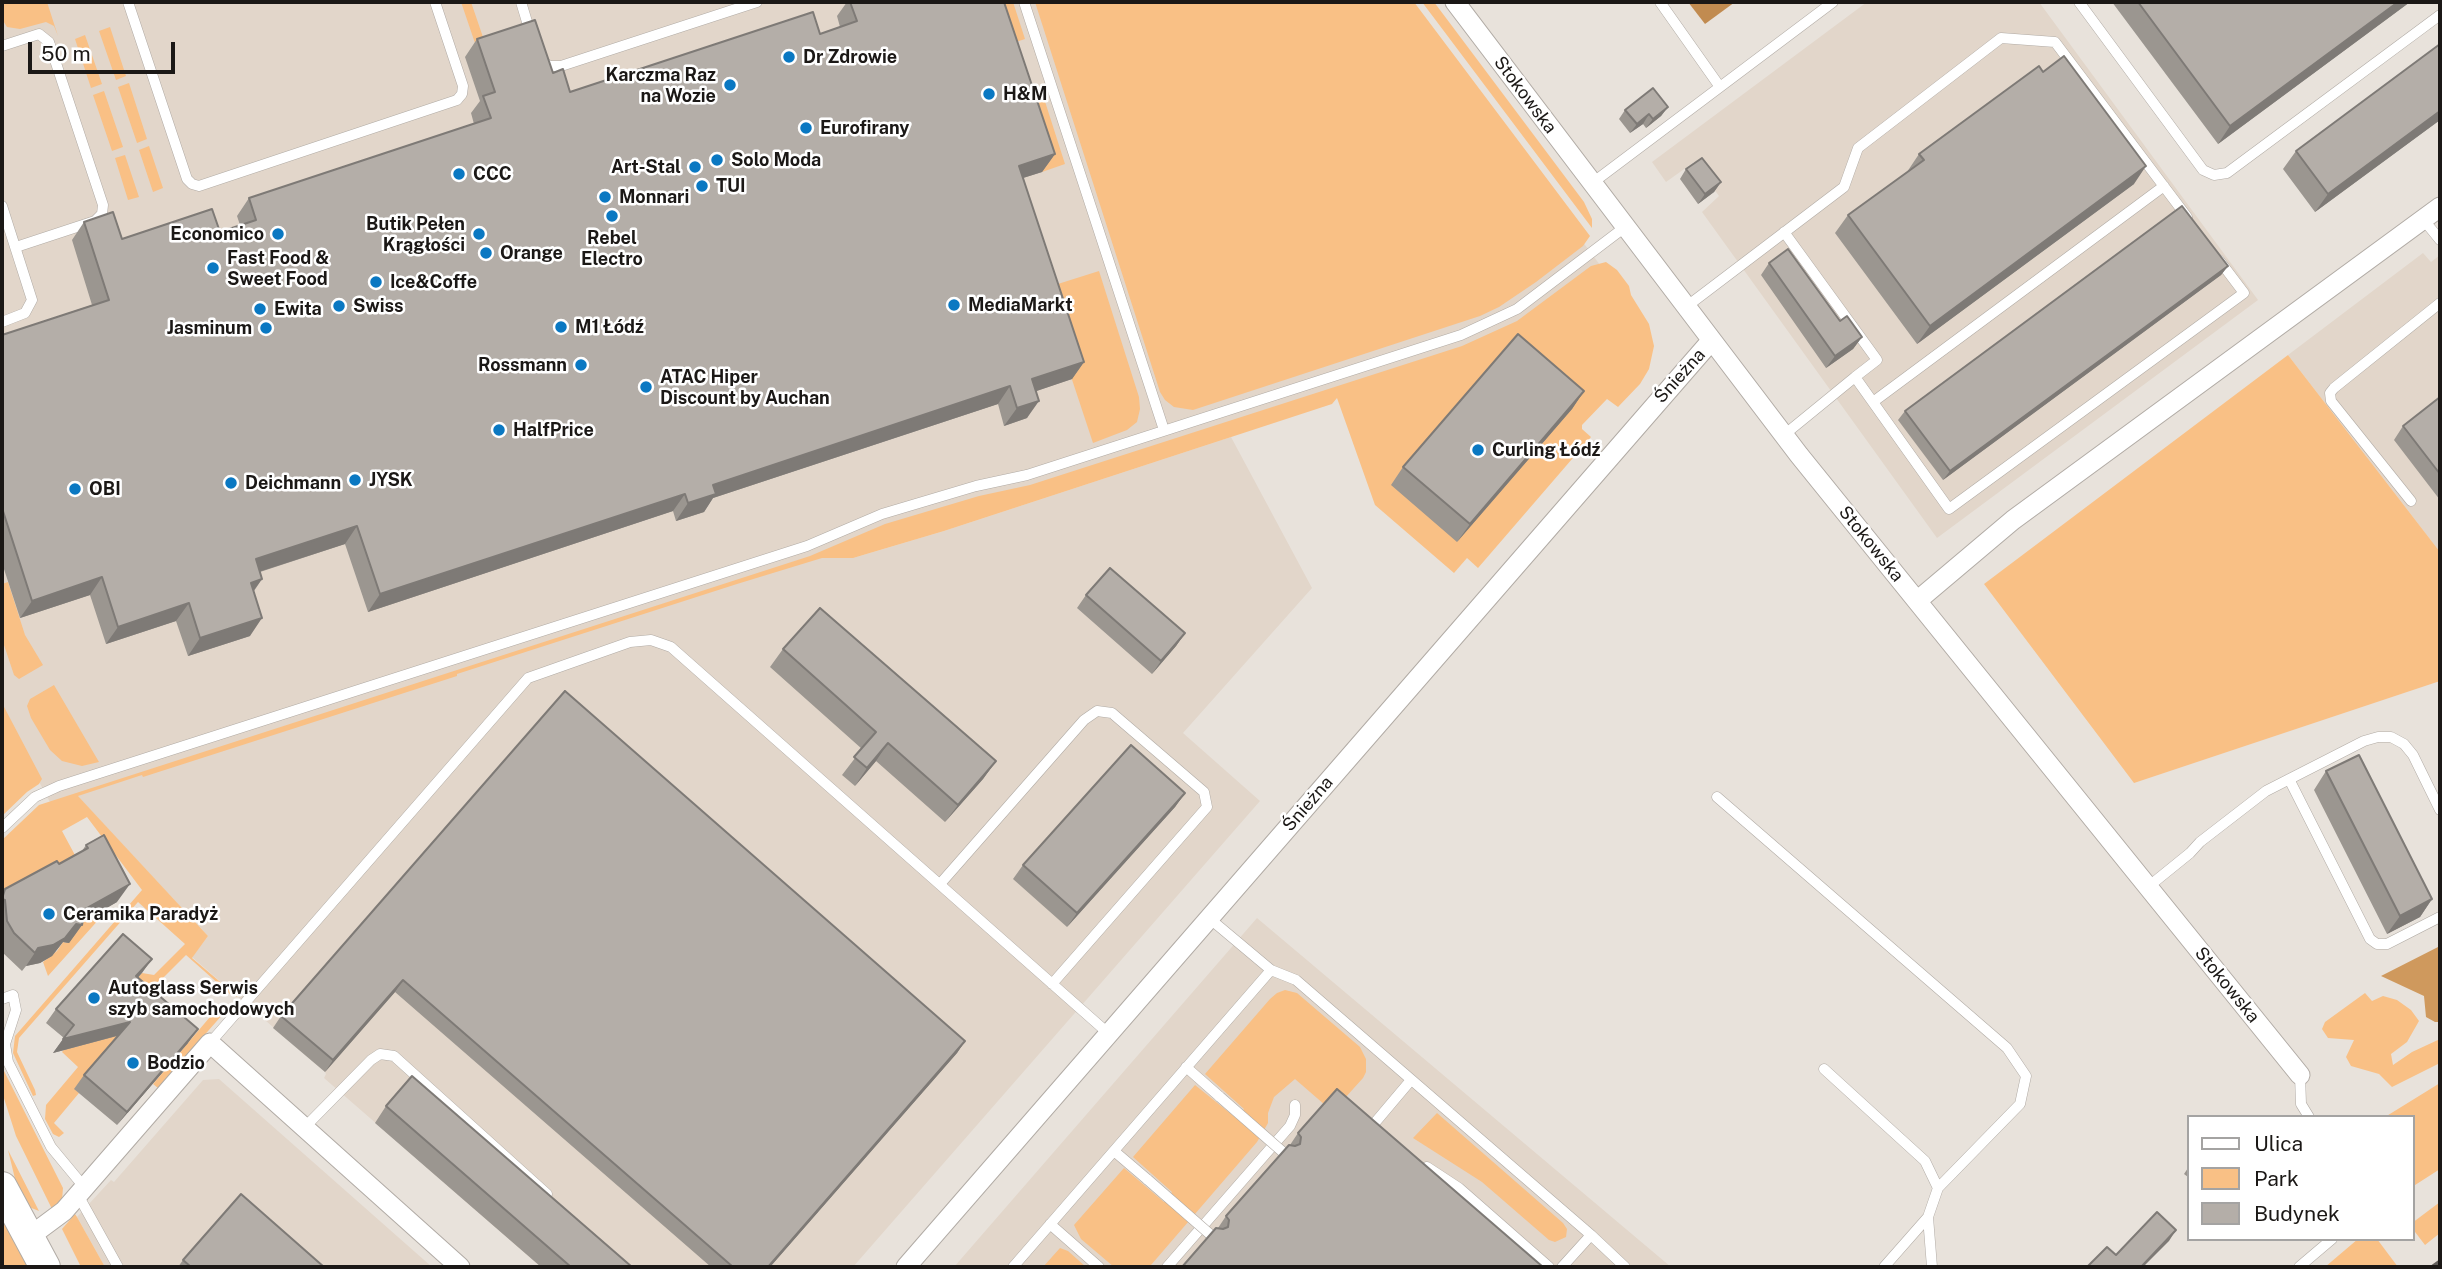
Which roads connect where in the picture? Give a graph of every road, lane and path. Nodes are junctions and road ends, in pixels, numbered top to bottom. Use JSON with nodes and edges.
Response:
{"nodes":[{"id":1,"x":128,"y":2,"type":"edge"},
{"id":2,"x":435,"y":2,"type":"edge"},
{"id":3,"x":521,"y":2,"type":"edge"},
{"id":4,"x":757,"y":2,"type":"edge"},
{"id":5,"x":1024,"y":2,"type":"edge"},
{"id":6,"x":1455,"y":2,"type":"edge"},
{"id":7,"x":1660,"y":2,"type":"edge"},
{"id":8,"x":1833,"y":2,"type":"edge"},
{"id":9,"x":2078,"y":2,"type":"edge"},
{"id":10,"x":2440,"y":15,"type":"edge"},
{"id":11,"x":535,"y":45,"type":"edge"},
{"id":12,"x":2,"y":46,"type":"edge"},
{"id":13,"x":538,"y":56,"type":"edge"},
{"id":14,"x":1720,"y":87,"type":"junction"},
{"id":15,"x":1591,"y":184,"type":"junction"},
{"id":16,"x":2164,"y":186,"type":"junction"},
{"id":17,"x":2,"y":206,"type":"edge"},
{"id":18,"x":2440,"y":207,"type":"edge"},
{"id":19,"x":2423,"y":219,"type":"junction"},
{"id":20,"x":1625,"y":227,"type":"junction"},
{"id":21,"x":2196,"y":229,"type":"edge"},
{"id":22,"x":1784,"y":232,"type":"junction"},
{"id":23,"x":2440,"y":240,"type":"edge"},
{"id":24,"x":16,"y":247,"type":"junction"},
{"id":25,"x":2212,"y":250,"type":"edge"},
{"id":26,"x":2440,"y":303,"type":"edge"},
{"id":27,"x":1686,"y":307,"type":"junction"},
{"id":28,"x":2,"y":322,"type":"edge"},
{"id":29,"x":1711,"y":341,"type":"junction"},
{"id":30,"x":1855,"y":377,"type":"junction"},
{"id":31,"x":1873,"y":402,"type":"junction"},
{"id":32,"x":1164,"y":430,"type":"junction"},
{"id":33,"x":1783,"y":435,"type":"junction"},
{"id":34,"x":2411,"y":501,"type":"dead end"},
{"id":35,"x":1917,"y":601,"type":"junction"},
{"id":36,"x":2289,"y":779,"type":"junction"},
{"id":37,"x":1717,"y":797,"type":"dead end"},
{"id":38,"x":2440,"y":810,"type":"edge"},
{"id":39,"x":2,"y":828,"type":"edge"},
{"id":40,"x":940,"y":884,"type":"junction"},
{"id":41,"x":2148,"y":887,"type":"junction"},
{"id":42,"x":2440,"y":917,"type":"edge"},
{"id":43,"x":1209,"y":918,"type":"junction"},
{"id":44,"x":1271,"y":970,"type":"junction"},
{"id":45,"x":1052,"y":984,"type":"junction"},
{"id":46,"x":2,"y":999,"type":"edge"},
{"id":47,"x":1109,"y":1034,"type":"junction"},
{"id":48,"x":210,"y":1044,"type":"junction"},
{"id":49,"x":1186,"y":1067,"type":"junction"},
{"id":50,"x":1824,"y":1069,"type":"dead end"},
{"id":51,"x":2300,"y":1075,"type":"joint"},
{"id":52,"x":1411,"y":1080,"type":"junction"},
{"id":53,"x":1295,"y":1105,"type":"dead end"},
{"id":54,"x":2308,"y":1115,"type":"edge"},
{"id":55,"x":1373,"y":1125,"type":"edge"},
{"id":56,"x":304,"y":1128,"type":"junction"},
{"id":57,"x":1114,"y":1151,"type":"junction"},
{"id":58,"x":1284,"y":1153,"type":"edge"},
{"id":59,"x":1427,"y":1167,"type":"edge"},
{"id":60,"x":2,"y":1187,"type":"edge"},
{"id":61,"x":1938,"y":1188,"type":"junction"},
{"id":62,"x":82,"y":1191,"type":"junction"},
{"id":63,"x":557,"y":1203,"type":"edge"},
{"id":64,"x":1928,"y":1217,"type":"junction"},
{"id":65,"x":1050,"y":1224,"type":"junction"},
{"id":66,"x":1591,"y":1234,"type":"junction"},
{"id":67,"x":1212,"y":1236,"type":"edge"},
{"id":68,"x":29,"y":1237,"type":"junction"},
{"id":69,"x":2330,"y":1241,"type":"edge"},
{"id":70,"x":45,"y":1267,"type":"edge"},
{"id":71,"x":118,"y":1267,"type":"edge"},
{"id":72,"x":460,"y":1267,"type":"edge"},
{"id":73,"x":906,"y":1267,"type":"edge"},
{"id":74,"x":1013,"y":1267,"type":"edge"},
{"id":75,"x":1099,"y":1267,"type":"edge"},
{"id":76,"x":1167,"y":1267,"type":"edge"},
{"id":77,"x":1549,"y":1267,"type":"edge"},
{"id":78,"x":1562,"y":1267,"type":"edge"},
{"id":79,"x":1625,"y":1267,"type":"edge"},
{"id":80,"x":1884,"y":1267,"type":"edge"},
{"id":81,"x":1932,"y":1267,"type":"edge"},
{"id":82,"x":2299,"y":1267,"type":"edge"}],
"edges":[{"from":1,"to":2,"type":"lane"},
{"from":3,"to":11,"type":"lane"},
{"from":4,"to":13,"type":"lane"},
{"from":5,"to":32,"type":"lane"},
{"from":6,"to":15,"type":"street","name":"Stokowska"},
{"from":7,"to":14,"type":"lane"},
{"from":8,"to":14,"type":"lane"},
{"from":9,"to":10,"type":"lane"},
{"from":12,"to":24,"type":"lane"},
{"from":14,"to":15,"type":"lane"},
{"from":15,"to":20,"type":"street","name":"Stokowska"},
{"from":16,"to":21,"type":"lane"},
{"from":16,"to":22,"type":"lane"},
{"from":16,"to":31,"type":"lane"},
{"from":17,"to":24,"type":"lane"},
{"from":18,"to":19,"type":"street"},
{"from":19,"to":23,"type":"lane"},
{"from":19,"to":35,"type":"street"},
{"from":20,"to":27,"type":"street","name":"Stokowska"},
{"from":20,"to":32,"type":"lane"},
{"from":22,"to":27,"type":"lane"},
{"from":22,"to":30,"type":"lane"},
{"from":24,"to":28,"type":"lane"},
{"from":25,"to":31,"type":"lane"},
{"from":26,"to":34,"type":"lane"},
{"from":27,"to":29,"type":"street","name":"Stokowska"},
{"from":29,"to":33,"type":"street","name":"Stokowska"},
{"from":29,"to":43,"type":"street","name":"Śnieżna"},
{"from":30,"to":31,"type":"lane"},
{"from":30,"to":33,"type":"lane"},
{"from":32,"to":39,"type":"lane"},
{"from":33,"to":35,"type":"street","name":"Stokowska"},
{"from":35,"to":41,"type":"street","name":"Stokowska"},
{"from":36,"to":38,"type":"lane"},
{"from":36,"to":41,"type":"lane"},
{"from":36,"to":42,"type":"lane"},
{"from":37,"to":61,"type":"lane"},
{"from":40,"to":45,"type":"lane"},
{"from":40,"to":45,"type":"lane"},
{"from":40,"to":48,"type":"lane"},
{"from":41,"to":51,"type":"street","name":"Stokowska"},
{"from":43,"to":44,"type":"lane"},
{"from":43,"to":47,"type":"street","name":"Śnieżna"},
{"from":44,"to":49,"type":"lane"},
{"from":44,"to":52,"type":"lane"},
{"from":45,"to":47,"type":"lane"},
{"from":46,"to":62,"type":"lane"},
{"from":47,"to":73,"type":"street","name":"Śnieżna"},
{"from":48,"to":56,"type":"street"},
{"from":48,"to":62,"type":"street"},
{"from":49,"to":57,"type":"lane"},
{"from":49,"to":58,"type":"lane","bridge":true},
{"from":50,"to":61,"type":"lane"},
{"from":51,"to":54,"type":"lane"},
{"from":52,"to":55,"type":"lane"},
{"from":52,"to":66,"type":"lane"},
{"from":53,"to":76,"type":"lane"},
{"from":56,"to":63,"type":"lane"},
{"from":56,"to":72,"type":"street"},
{"from":57,"to":65,"type":"lane"},
{"from":57,"to":67,"type":"lane","bridge":true},
{"from":59,"to":77,"type":"lane"},
{"from":60,"to":68,"type":"main road"},
{"from":61,"to":64,"type":"lane"},
{"from":62,"to":68,"type":"street"},
{"from":62,"to":71,"type":"lane"},
{"from":64,"to":80,"type":"lane"},
{"from":64,"to":81,"type":"lane"},
{"from":65,"to":74,"type":"lane"},
{"from":65,"to":75,"type":"lane"},
{"from":66,"to":78,"type":"lane"},
{"from":66,"to":79,"type":"lane"},
{"from":68,"to":70,"type":"main road"},
{"from":69,"to":82,"type":"lane"}]}
